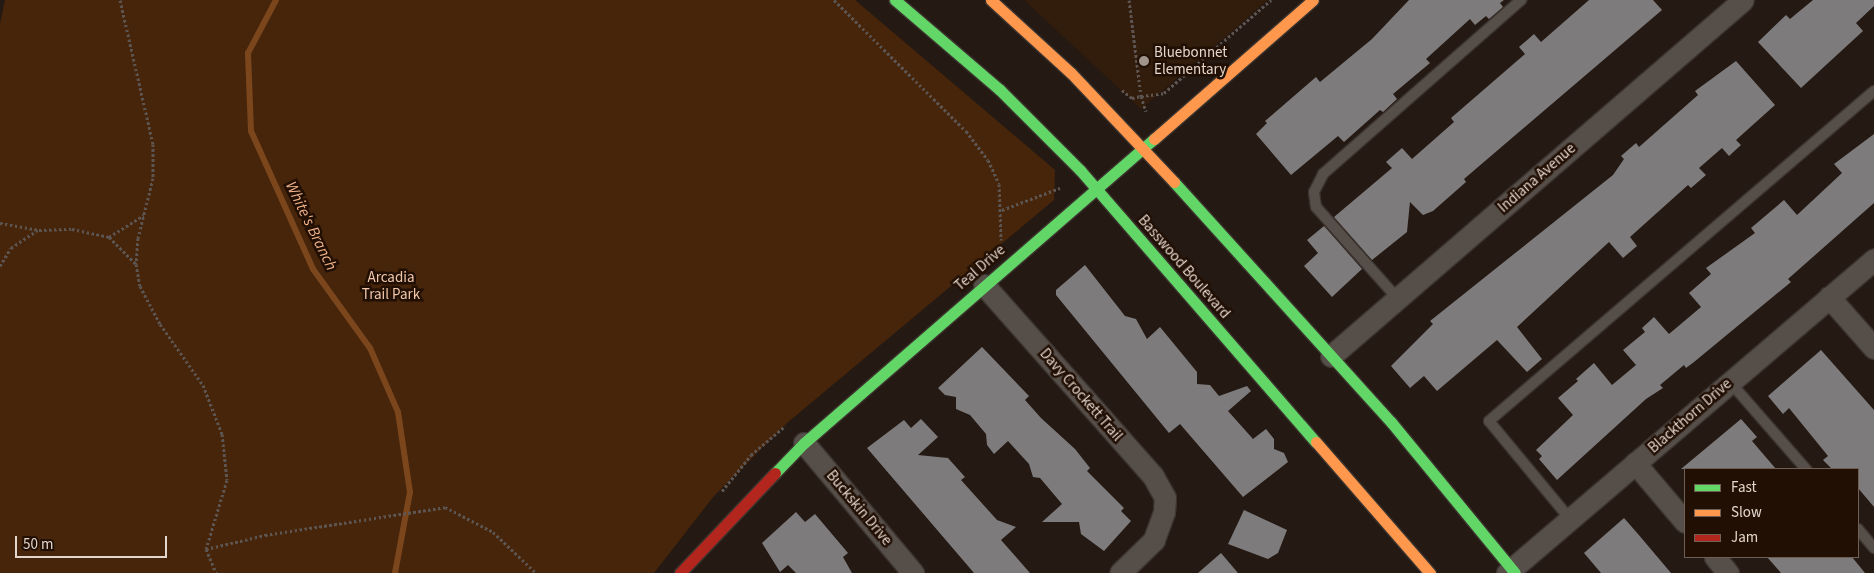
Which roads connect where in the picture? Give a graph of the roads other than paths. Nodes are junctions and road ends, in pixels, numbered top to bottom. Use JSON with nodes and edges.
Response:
{"nodes":[{"id":1,"x":895,"y":0,"type":"edge"},
{"id":2,"x":991,"y":0,"type":"edge"},
{"id":3,"x":1313,"y":0,"type":"edge"},
{"id":4,"x":1521,"y":0,"type":"edge"},
{"id":5,"x":1742,"y":0,"type":"edge"},
{"id":6,"x":1874,"y":91,"type":"edge"},
{"id":7,"x":1141,"y":148,"type":"junction"},
{"id":8,"x":1096,"y":187,"type":"junction"},
{"id":9,"x":1874,"y":259,"type":"edge"},
{"id":10,"x":991,"y":279,"type":"junction"},
{"id":11,"x":1829,"y":297,"type":"junction"},
{"id":12,"x":1398,"y":299,"type":"junction"},
{"id":13,"x":1874,"y":348,"type":"edge"},
{"id":14,"x":1331,"y":356,"type":"junction"},
{"id":15,"x":1730,"y":382,"type":"junction"},
{"id":16,"x":804,"y":443,"type":"junction"},
{"id":17,"x":1635,"y":463,"type":"junction"},
{"id":18,"x":1805,"y":468,"type":"edge"},
{"id":19,"x":1570,"y":519,"type":"junction"},
{"id":20,"x":1684,"y":521,"type":"edge"},
{"id":21,"x":1859,"y":530,"type":"edge"},
{"id":22,"x":1874,"y":548,"type":"edge"},
{"id":23,"x":1716,"y":558,"type":"edge"},
{"id":24,"x":1511,"y":572,"type":"edge"},
{"id":25,"x":680,"y":573,"type":"edge"},
{"id":26,"x":913,"y":573,"type":"edge"},
{"id":27,"x":1120,"y":573,"type":"edge"},
{"id":28,"x":1430,"y":573,"type":"edge"},
{"id":29,"x":1728,"y":573,"type":"edge"}],
"edges":[{"from":1,"to":8,"type":"main road","name":"Basswood Boulevard"},
{"from":2,"to":7,"type":"main road"},
{"from":3,"to":7,"type":"main road","name":"Teal Drive"},
{"from":4,"to":12,"type":"lane"},
{"from":5,"to":12,"type":"street","name":"Indiana Avenue"},
{"from":6,"to":19,"type":"lane"},
{"from":7,"to":8,"type":"main road","name":"Teal Drive"},
{"from":7,"to":14,"type":"main road"},
{"from":8,"to":10,"type":"main road","name":"Teal Drive"},
{"from":8,"to":28,"type":"main road","name":"Basswood Boulevard"},
{"from":9,"to":11,"type":"street","name":"Blackthorn Drive"},
{"from":10,"to":16,"type":"main road","name":"Teal Drive"},
{"from":10,"to":27,"type":"street","name":"Davy Crockett Trail"},
{"from":11,"to":13,"type":"street"},
{"from":11,"to":15,"type":"street","name":"Blackthorn Drive"},
{"from":12,"to":14,"type":"street","name":"Indiana Avenue"},
{"from":14,"to":24,"type":"main road"},
{"from":15,"to":17,"type":"street","name":"Blackthorn Drive"},
{"from":15,"to":18,"type":"lane"},
{"from":16,"to":25,"type":"main road","name":"Teal Drive"},
{"from":16,"to":26,"type":"street","name":"Buckskin Drive"},
{"from":17,"to":19,"type":"street","name":"Blackthorn Drive"},
{"from":17,"to":20,"type":"street"},
{"from":19,"to":24,"type":"street","name":"Blackthorn Drive"},
{"from":21,"to":22,"type":"lane"},
{"from":23,"to":29,"type":"street"}]}
